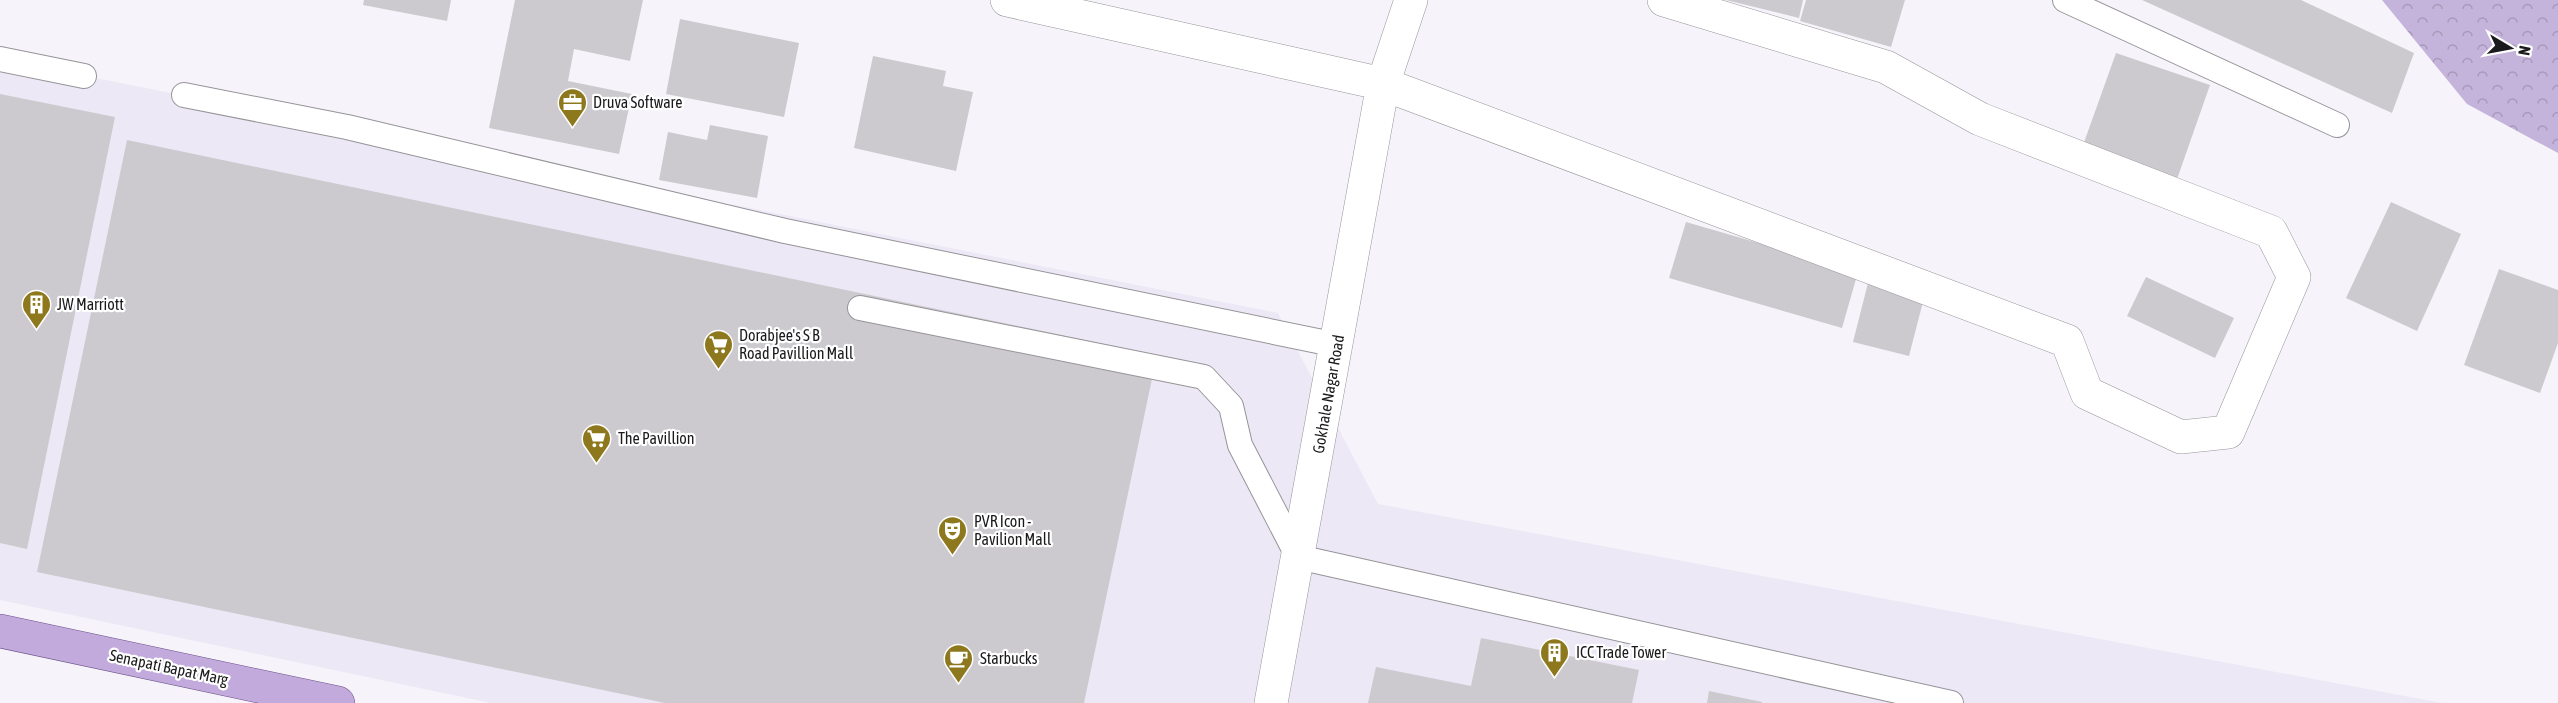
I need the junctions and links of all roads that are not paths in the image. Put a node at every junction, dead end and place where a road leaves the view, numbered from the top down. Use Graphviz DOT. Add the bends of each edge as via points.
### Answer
graph roads {
  1 [pos="1007,0"];
  2 [pos="1411,0"];
  3 [pos="1664,0"];
  4 [pos="2065,0"];
  5 [pos="0,59"];
  6 [pos="84,75"];
  7 [pos="1383,84"];
  8 [pos="184,95"];
  9 [pos="2337,125"];
  10 [pos="860,308"];
  11 [pos="1336,345"];
  12 [pos="1298,558"];
  13 [pos="0,631"];
  14 [pos="338,703"];
  15 [pos="1271,703"];
  16 [pos="1951,703"];
  1 -- 7 [label="street"];
  2 -- 7 [label="street, Gokhale Nagar Road"];
  3 -- 7 [label="street" via="1886,67 1980,119 2271,232 2294,277 2228,432 2181,437 2087,393 2067,341"];
  4 -- 9 [label="lane"];
  5 -- 6 [label="lane"];
  7 -- 11 [label="street, Gokhale Nagar Road"];
  8 -- 11 [label="lane" via="347,127 785,231"];
  10 -- 12 [label="lane" via="1204,376 1231,406 1240,445"];
  11 -- 12 [label="street, Gokhale Nagar Road"];
  12 -- 15 [label="street, Gokhale Nagar Road"];
  12 -- 16 [label="lane"];
  13 -- 14 [label="main road, Senapati Bapat Marg"];
}
